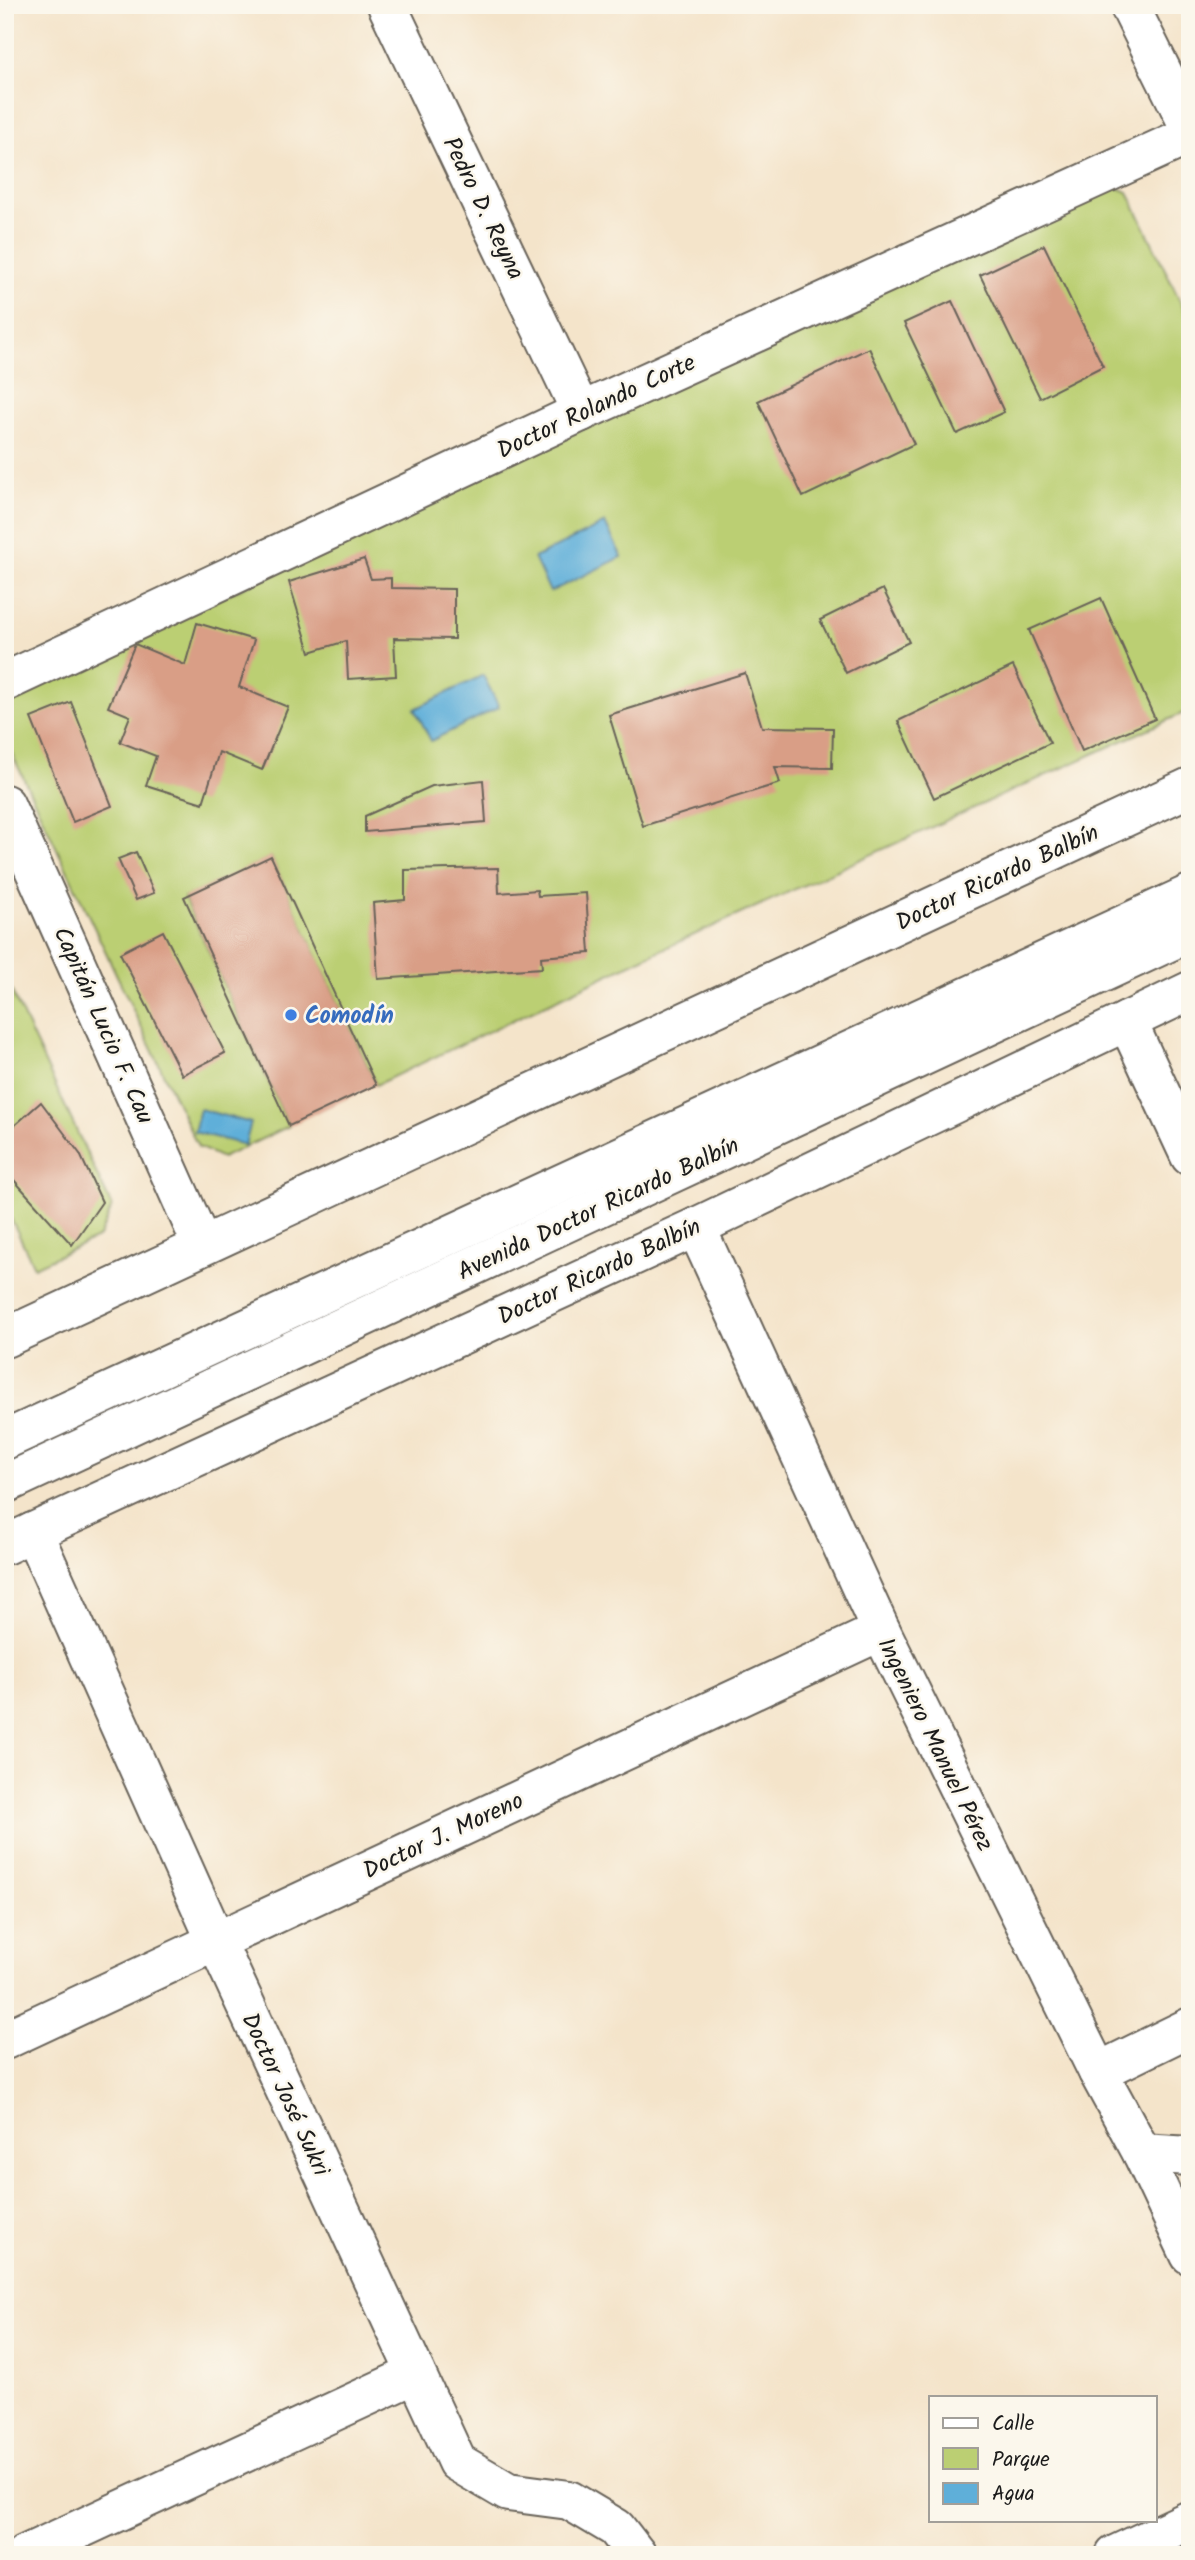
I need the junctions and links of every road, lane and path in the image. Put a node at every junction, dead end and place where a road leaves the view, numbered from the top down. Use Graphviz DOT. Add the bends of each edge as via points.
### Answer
graph roads {
  1 [pos="387,5"];
  2 [pos="1129,5"];
  3 [pos="1190,128"];
  4 [pos="1190,135"];
  5 [pos="581,412"];
  6 [pos="5,682"];
  7 [pos="1190,787"];
  8 [pos="5,804"];
  9 [pos="1190,894"];
  10 [pos="1190,932"];
  11 [pos="1190,991"];
  12 [pos="1127,1021"];
  13 [pos="1190,1156"];
  14 [pos="696,1227"];
  15 [pos="202,1245"];
  16 [pos="5,1338"];
  17 [pos="5,1440"];
  18 [pos="5,1484"];
  19 [pos="19,1539"];
  20 [pos="881,1631"];
  21 [pos="216,1941"];
  22 [pos="1190,2027"];
  23 [pos="5,2040"];
  24 [pos="1098,2072"];
  25 [pos="1142,2153"];
  26 [pos="1190,2156"];
  27 [pos="1190,2255"];
  28 [pos="415,2374"];
  29 [pos="1190,2520"];
  30 [pos="24,2555"];
  31 [pos="637,2555"];
  32 [pos="1115,2555"];
  1 -- 5 [label="street, Pedro D. Reyna"];
  2 -- 3 [label="street"];
  4 -- 5 [label="street, Doctor Rolando Corte"];
  5 -- 6 [label="street, Doctor Rolando Corte"];
  7 -- 15 [label="street, Doctor Ricardo Balbín"];
  8 -- 15 [label="street, Capitán Lucio F. Cau"];
  9 -- 17 [label="street, Avenida Doctor Ricardo Balbín"];
  10 -- 18 [label="street, Avenida Doctor Ricardo Balbín"];
  11 -- 12 [label="street, Doctor Ricardo Balbín"];
  12 -- 13 [label="street"];
  12 -- 14 [label="street, Doctor Ricardo Balbín"];
  14 -- 19 [label="street, Doctor Ricardo Balbín"];
  14 -- 20 [label="street, Ingeniero Manuel Pérez"];
  15 -- 16 [label="street, Doctor Ricardo Balbín"];
  19 -- 21 [label="street, Doctor José Sukri"];
  20 -- 21 [label="street, Doctor J. Moreno"];
  20 -- 24 [label="street, Ingeniero Manuel Pérez"];
  21 -- 23 [label="street, Doctor J. Moreno"];
  21 -- 28 [label="street, Doctor José Sukri"];
  22 -- 24 [label="street"];
  24 -- 25 [label="street, Ingeniero Manuel Pérez"];
  25 -- 26 [label="street"];
  25 -- 27 [label="street, Ingeniero Manuel Pérez"];
  28 -- 30 [label="street"];
  28 -- 31 [label="street, Doctor José Sukri" via="457,2462 508,2491 569,2500 616,2528"];
  29 -- 32 [label="street"];
}
